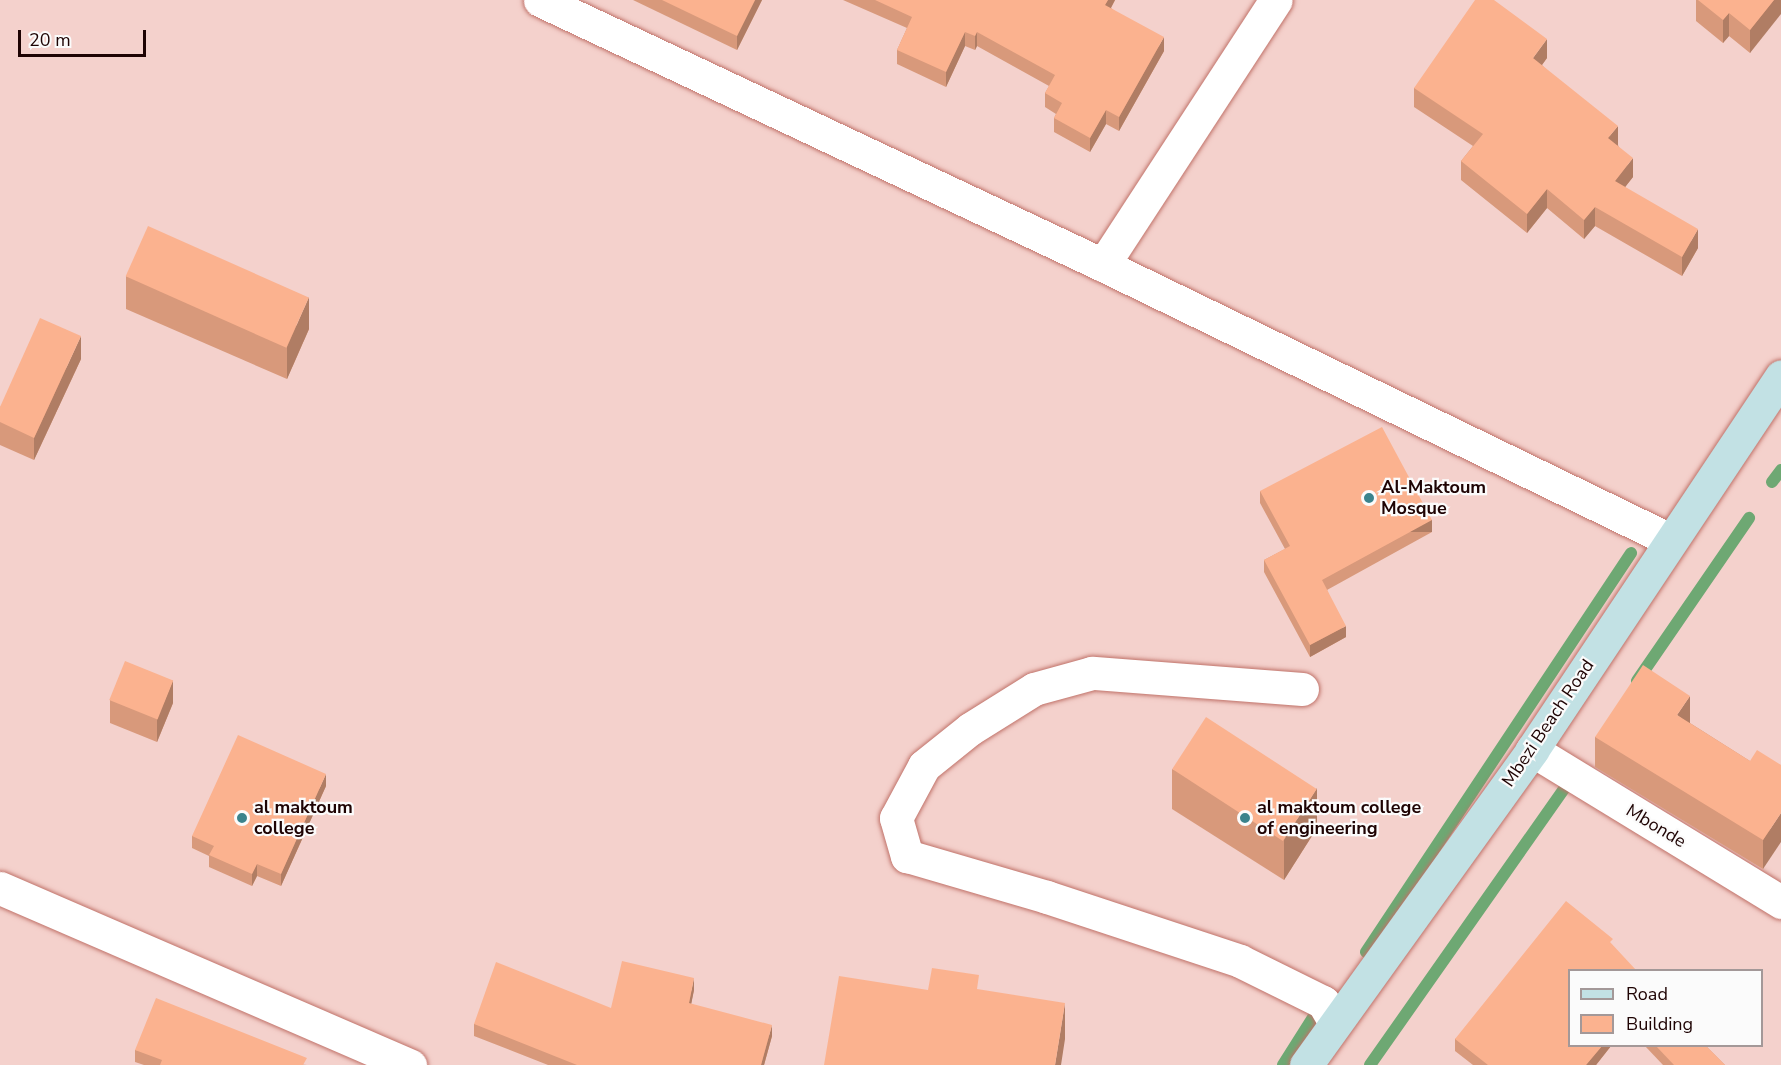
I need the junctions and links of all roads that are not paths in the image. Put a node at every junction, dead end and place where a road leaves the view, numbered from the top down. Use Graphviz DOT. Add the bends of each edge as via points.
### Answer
graph roads {
  1 [pos="540,0"];
  2 [pos="1276,0"];
  3 [pos="1103,265"];
  4 [pos="1781,376"];
  5 [pos="1670,540"];
  6 [pos="1302,689"];
  7 [pos="1532,750"];
  8 [pos="0,888"];
  9 [pos="1781,902"];
  10 [pos="1334,1021"];
  11 [pos="410,1065"];
  12 [pos="1306,1065"];
  1 -- 3 [label="street"];
  2 -- 3 [label="street"];
  3 -- 5 [label="street"];
  4 -- 5 [label="main road, Mbezi Beach Road"];
  5 -- 7 [label="main road, Mbezi Beach Road"];
  6 -- 10 [label="street" via="1092,673 1034,689 970,729 924,766 896,818 907,856 1240,961 1323,1002"];
  7 -- 9 [label="street, Mbonde"];
  7 -- 10 [label="main road, Mbezi Beach Road"];
  8 -- 11 [label="street"];
  10 -- 12 [label="main road, Mbezi Beach Road"];
}
